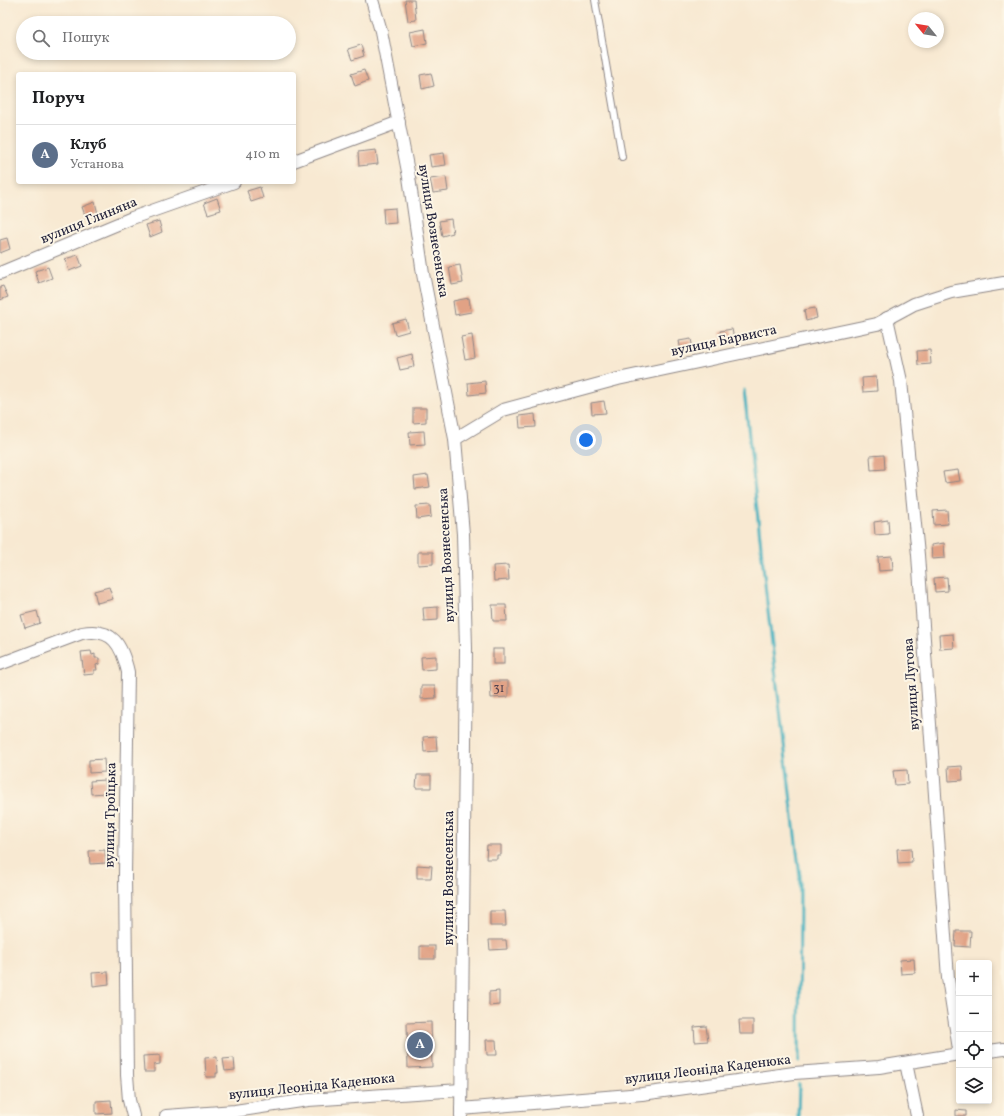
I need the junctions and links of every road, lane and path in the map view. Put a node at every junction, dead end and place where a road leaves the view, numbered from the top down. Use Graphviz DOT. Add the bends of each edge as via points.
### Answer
graph roads {
  1 [pos="372,0"];
  2 [pos="595,0"];
  3 [pos="399,122"];
  4 [pos="622,157"];
  5 [pos="296,160"];
  6 [pos="228,184"];
  7 [pos="0,273"];
  8 [pos="1004,283"];
  9 [pos="887,318"];
  10 [pos="455,440"];
  11 [pos="0,664"];
  12 [pos="956,1032"];
  13 [pos="1004,1049"];
  14 [pos="992,1051"];
  15 [pos="956,1055"];
  16 [pos="906,1063"];
  17 [pos="461,1090"];
  18 [pos="461,1112"];
  19 [pos="133,1116"];
  20 [pos="166,1116"];
  21 [pos="917,1116"];
  1 -- 3 [label="street, вулиця Вознесенська" via="381,31"];
  2 -- 4 [label="lane"];
  3 -- 5 [label="street"];
  3 -- 10 [label="street, вулиця Вознесенська" via="423,274"];
  6 -- 7 [label="street, вулиця Глиняна" via="132,218"];
  8 -- 9 [label="street, вулиця Барвиста" via="951,292 914,304"];
  9 -- 10 [label="street, вулиця Барвиста" via="877,324 618,379 503,410"];
  9 -- 12 [label="street, вулиця Лугова" via="901,382 905,421 918,555 948,978"];
  10 -- 17 [label="street, вулиця Вознесенська" via="463,534 466,648"];
  11 -- 19 [label="street, вулиця Троїцька" via="93,631 115,641 123,651 128,672 125,875 127,1075"];
  13 -- 14 [label="street"];
  15 -- 16 [label="street, вулиця Леоніда Каденюка"];
  16 -- 18 [label="street, вулиця Леоніда Каденюка" via="794,1073 642,1094"];
  16 -- 21 [label="street"];
  17 -- 18 [label="street, вулиця Вознесенська"];
  17 -- 20 [label="street, вулиця Леоніда Каденюка" via="308,1100"];
}
